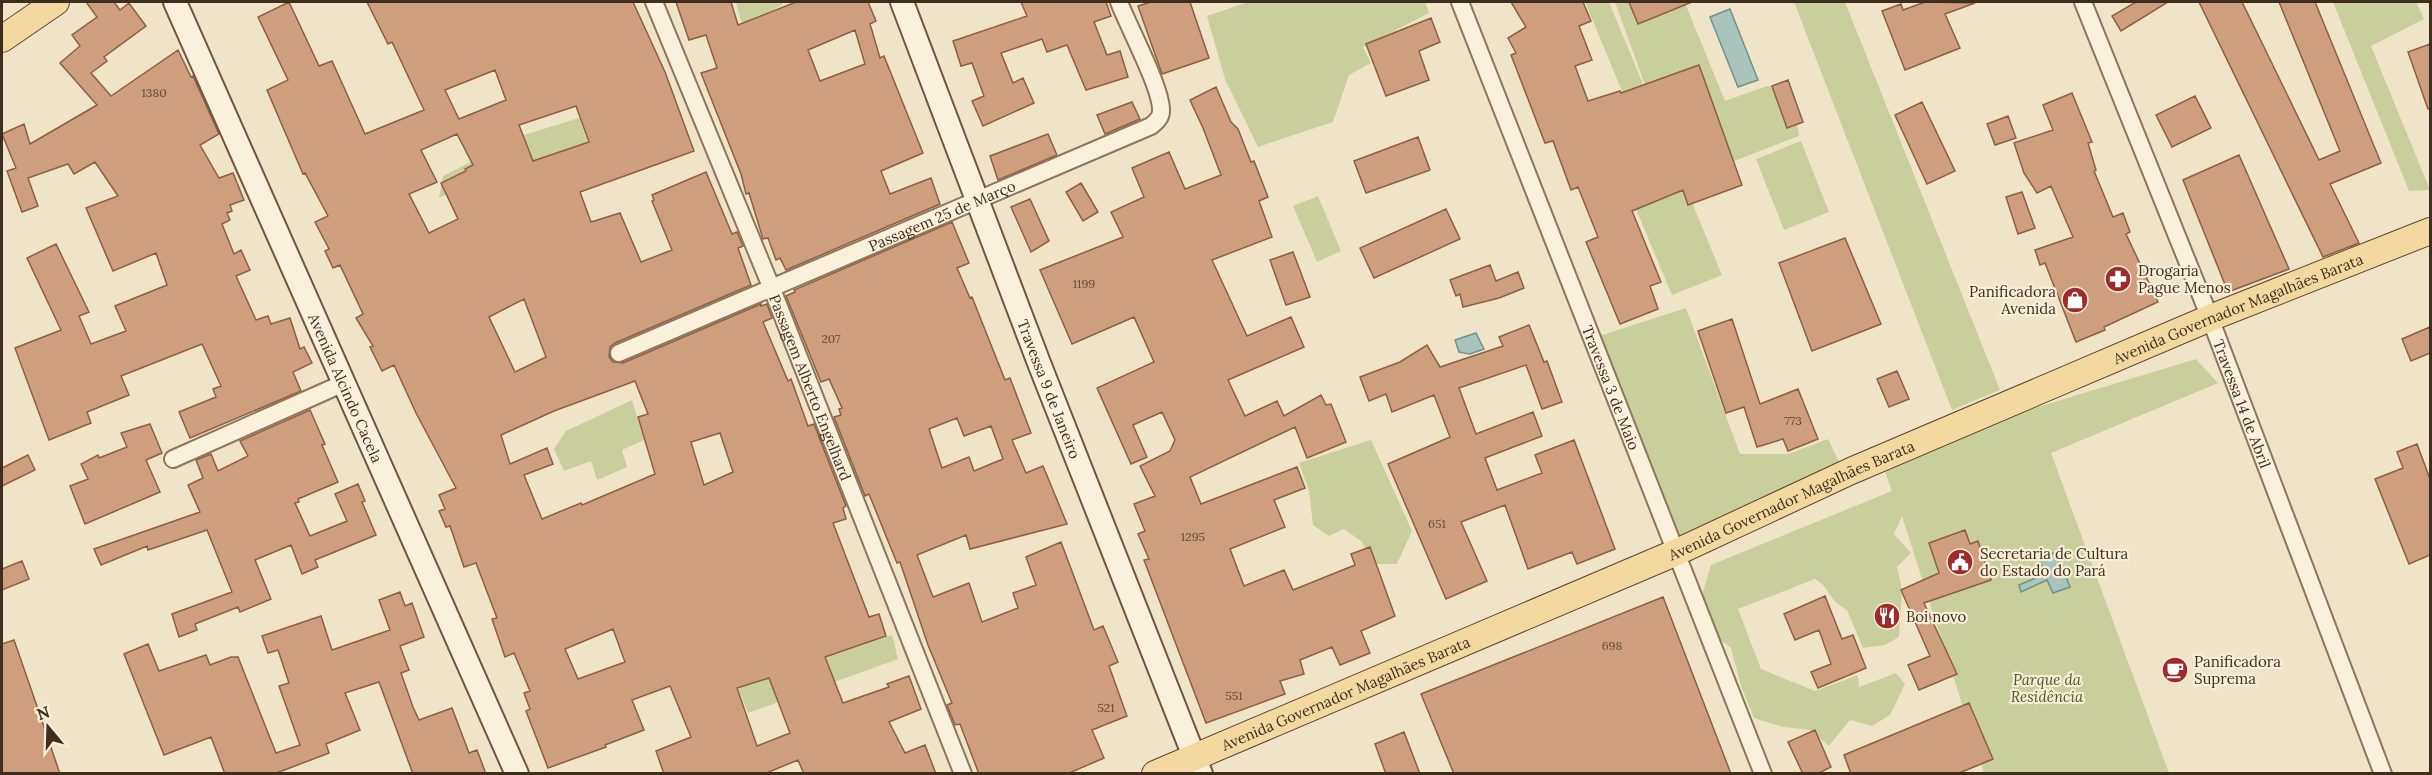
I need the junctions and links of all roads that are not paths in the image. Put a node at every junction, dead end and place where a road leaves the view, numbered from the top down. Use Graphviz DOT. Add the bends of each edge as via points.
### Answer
graph roads {
  1 [pos="56,2"];
  2 [pos="175,2"];
  3 [pos="654,2"];
  4 [pos="902,2"];
  5 [pos="1460,2"];
  6 [pos="2083,2"];
  7 [pos="1121,8"];
  8 [pos="2,39"];
  9 [pos="978,200"];
  10 [pos="2430,231"];
  11 [pos="772,289"];
  12 [pos="2210,318"];
  13 [pos="619,353"];
  14 [pos="345,383"];
  15 [pos="173,459"];
  16 [pos="1677,552"];
  17 [pos="1197,765"];
  18 [pos="517,774"];
  19 [pos="963,774"];
  20 [pos="1155,774"];
  21 [pos="1763,774"];
  22 [pos="2383,774"];
  1 -- 8 [label="main road"];
  2 -- 14 [label="main road, Avenida Alcindo Cacela"];
  3 -- 11 [label="street, Passagem Alberto Engelhard"];
  4 -- 9 [label="main road, Travessa 9 de Janeiro"];
  5 -- 16 [label="street, Travessa 3 de Maio"];
  6 -- 12 [label="street, Travessa 14 de Abril"];
  7 -- 9 [label="street, Passagem 25 de Março" via="1156,89 1160,118"];
  9 -- 11 [label="street, Passagem 25 de Março"];
  9 -- 17 [label="main road, Travessa 9 de Janeiro"];
  10 -- 12 [label="main road, Avenida Governador Magalhães Barata"];
  11 -- 13 [label="street, Passagem 25 de Março"];
  11 -- 19 [label="street, Passagem Alberto Engelhard"];
  12 -- 16 [label="main road, Avenida Governador Magalhães Barata" via="1851,471"];
  12 -- 22 [label="street, Travessa 14 de Abril"];
  14 -- 15 [label="street"];
  14 -- 18 [label="main road, Avenida Alcindo Cacela"];
  16 -- 17 [label="main road, Avenida Governador Magalhães Barata"];
  16 -- 21 [label="street, Travessa 3 de Maio"];
  17 -- 20 [label="main road, Avenida Governador Magalhães Barata"];
}
